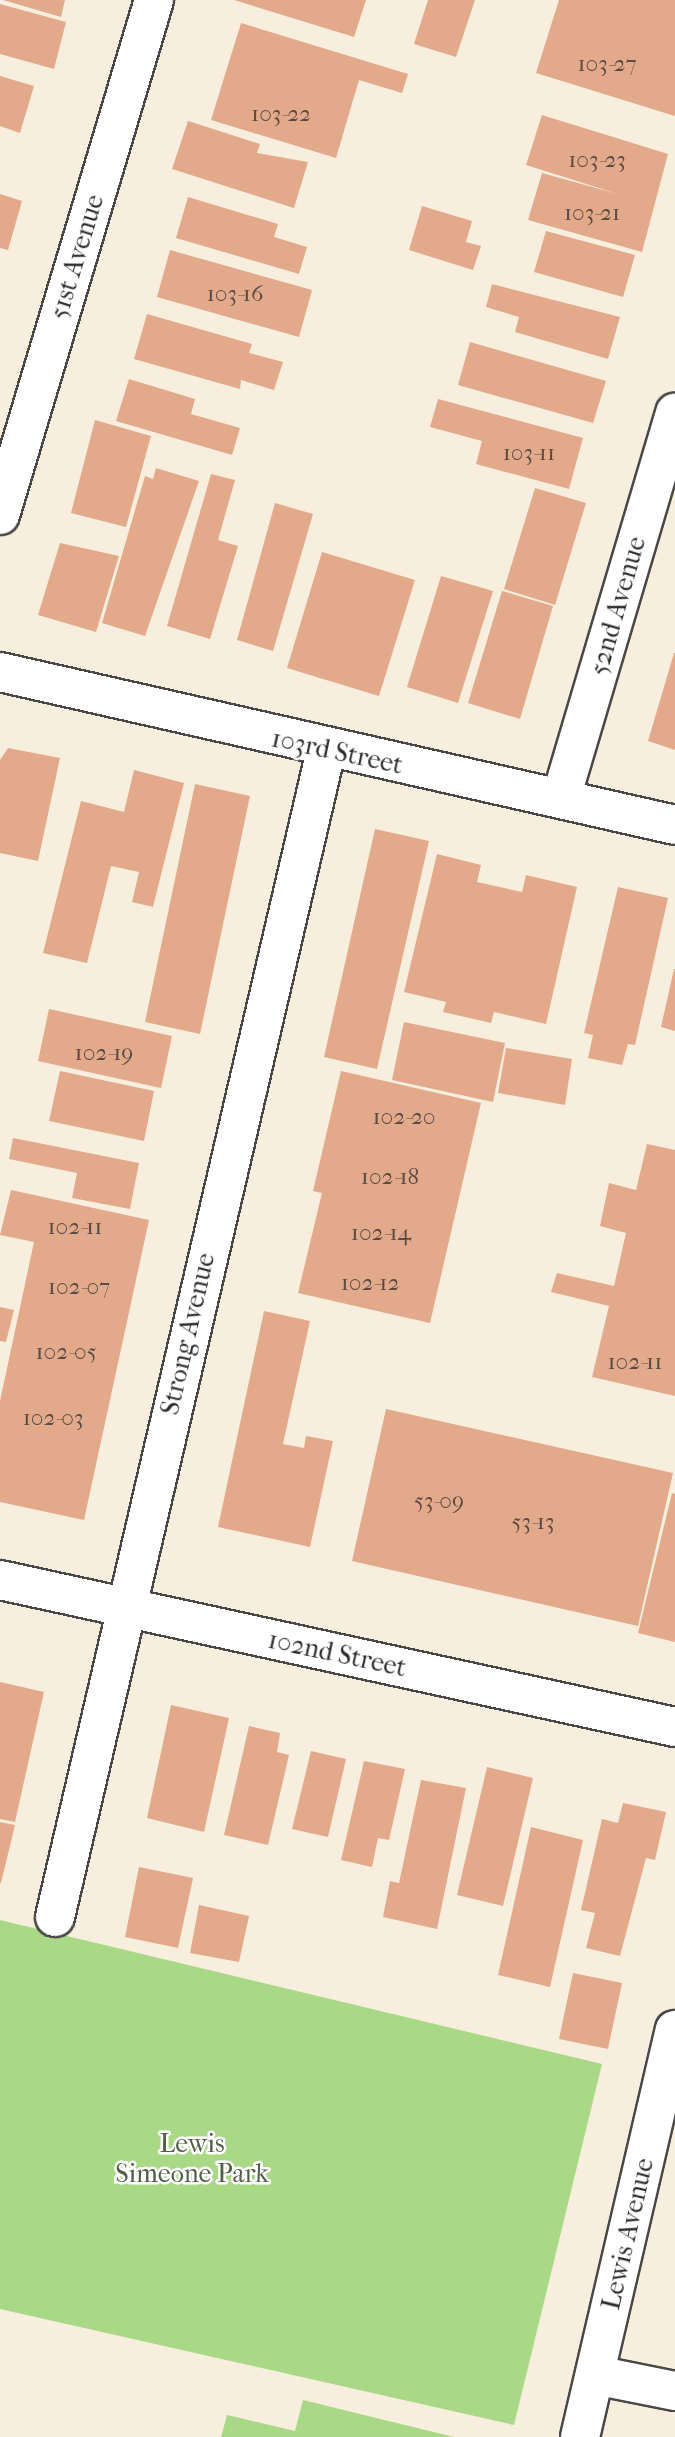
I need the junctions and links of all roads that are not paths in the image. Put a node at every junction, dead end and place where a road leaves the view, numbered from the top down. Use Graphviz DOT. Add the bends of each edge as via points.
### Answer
graph roads {
  1 [pos="154,0"];
  2 [pos="675,413"];
  3 [pos="0,515"];
  4 [pos="0,672"];
  5 [pos="326,751"];
  6 [pos="561,798"];
  7 [pos="675,825"];
  8 [pos="0,1580"];
  9 [pos="123,1608"];
  10 [pos="675,1727"];
  11 [pos="55,1917"];
  12 [pos="675,2030"];
  13 [pos="595,2375"];
  14 [pos="675,2391"];
  15 [pos="580,2437"];
  1 -- 3 [label="street, 51st Avenue"];
  2 -- 6 [label="street, 52nd Avenue"];
  4 -- 5 [label="street, 103rd Street"];
  5 -- 6 [label="street, 103rd Street"];
  5 -- 9 [label="street, Strong Avenue"];
  6 -- 7 [label="street, 103rd Street"];
  8 -- 9 [label="street, 102nd Street"];
  9 -- 10 [label="street, 102nd Street"];
  9 -- 11 [label="street, Strong Avenue"];
  12 -- 13 [label="street, Lewis Avenue"];
  13 -- 14 [label="street"];
  13 -- 15 [label="street, Lewis Avenue"];
}
